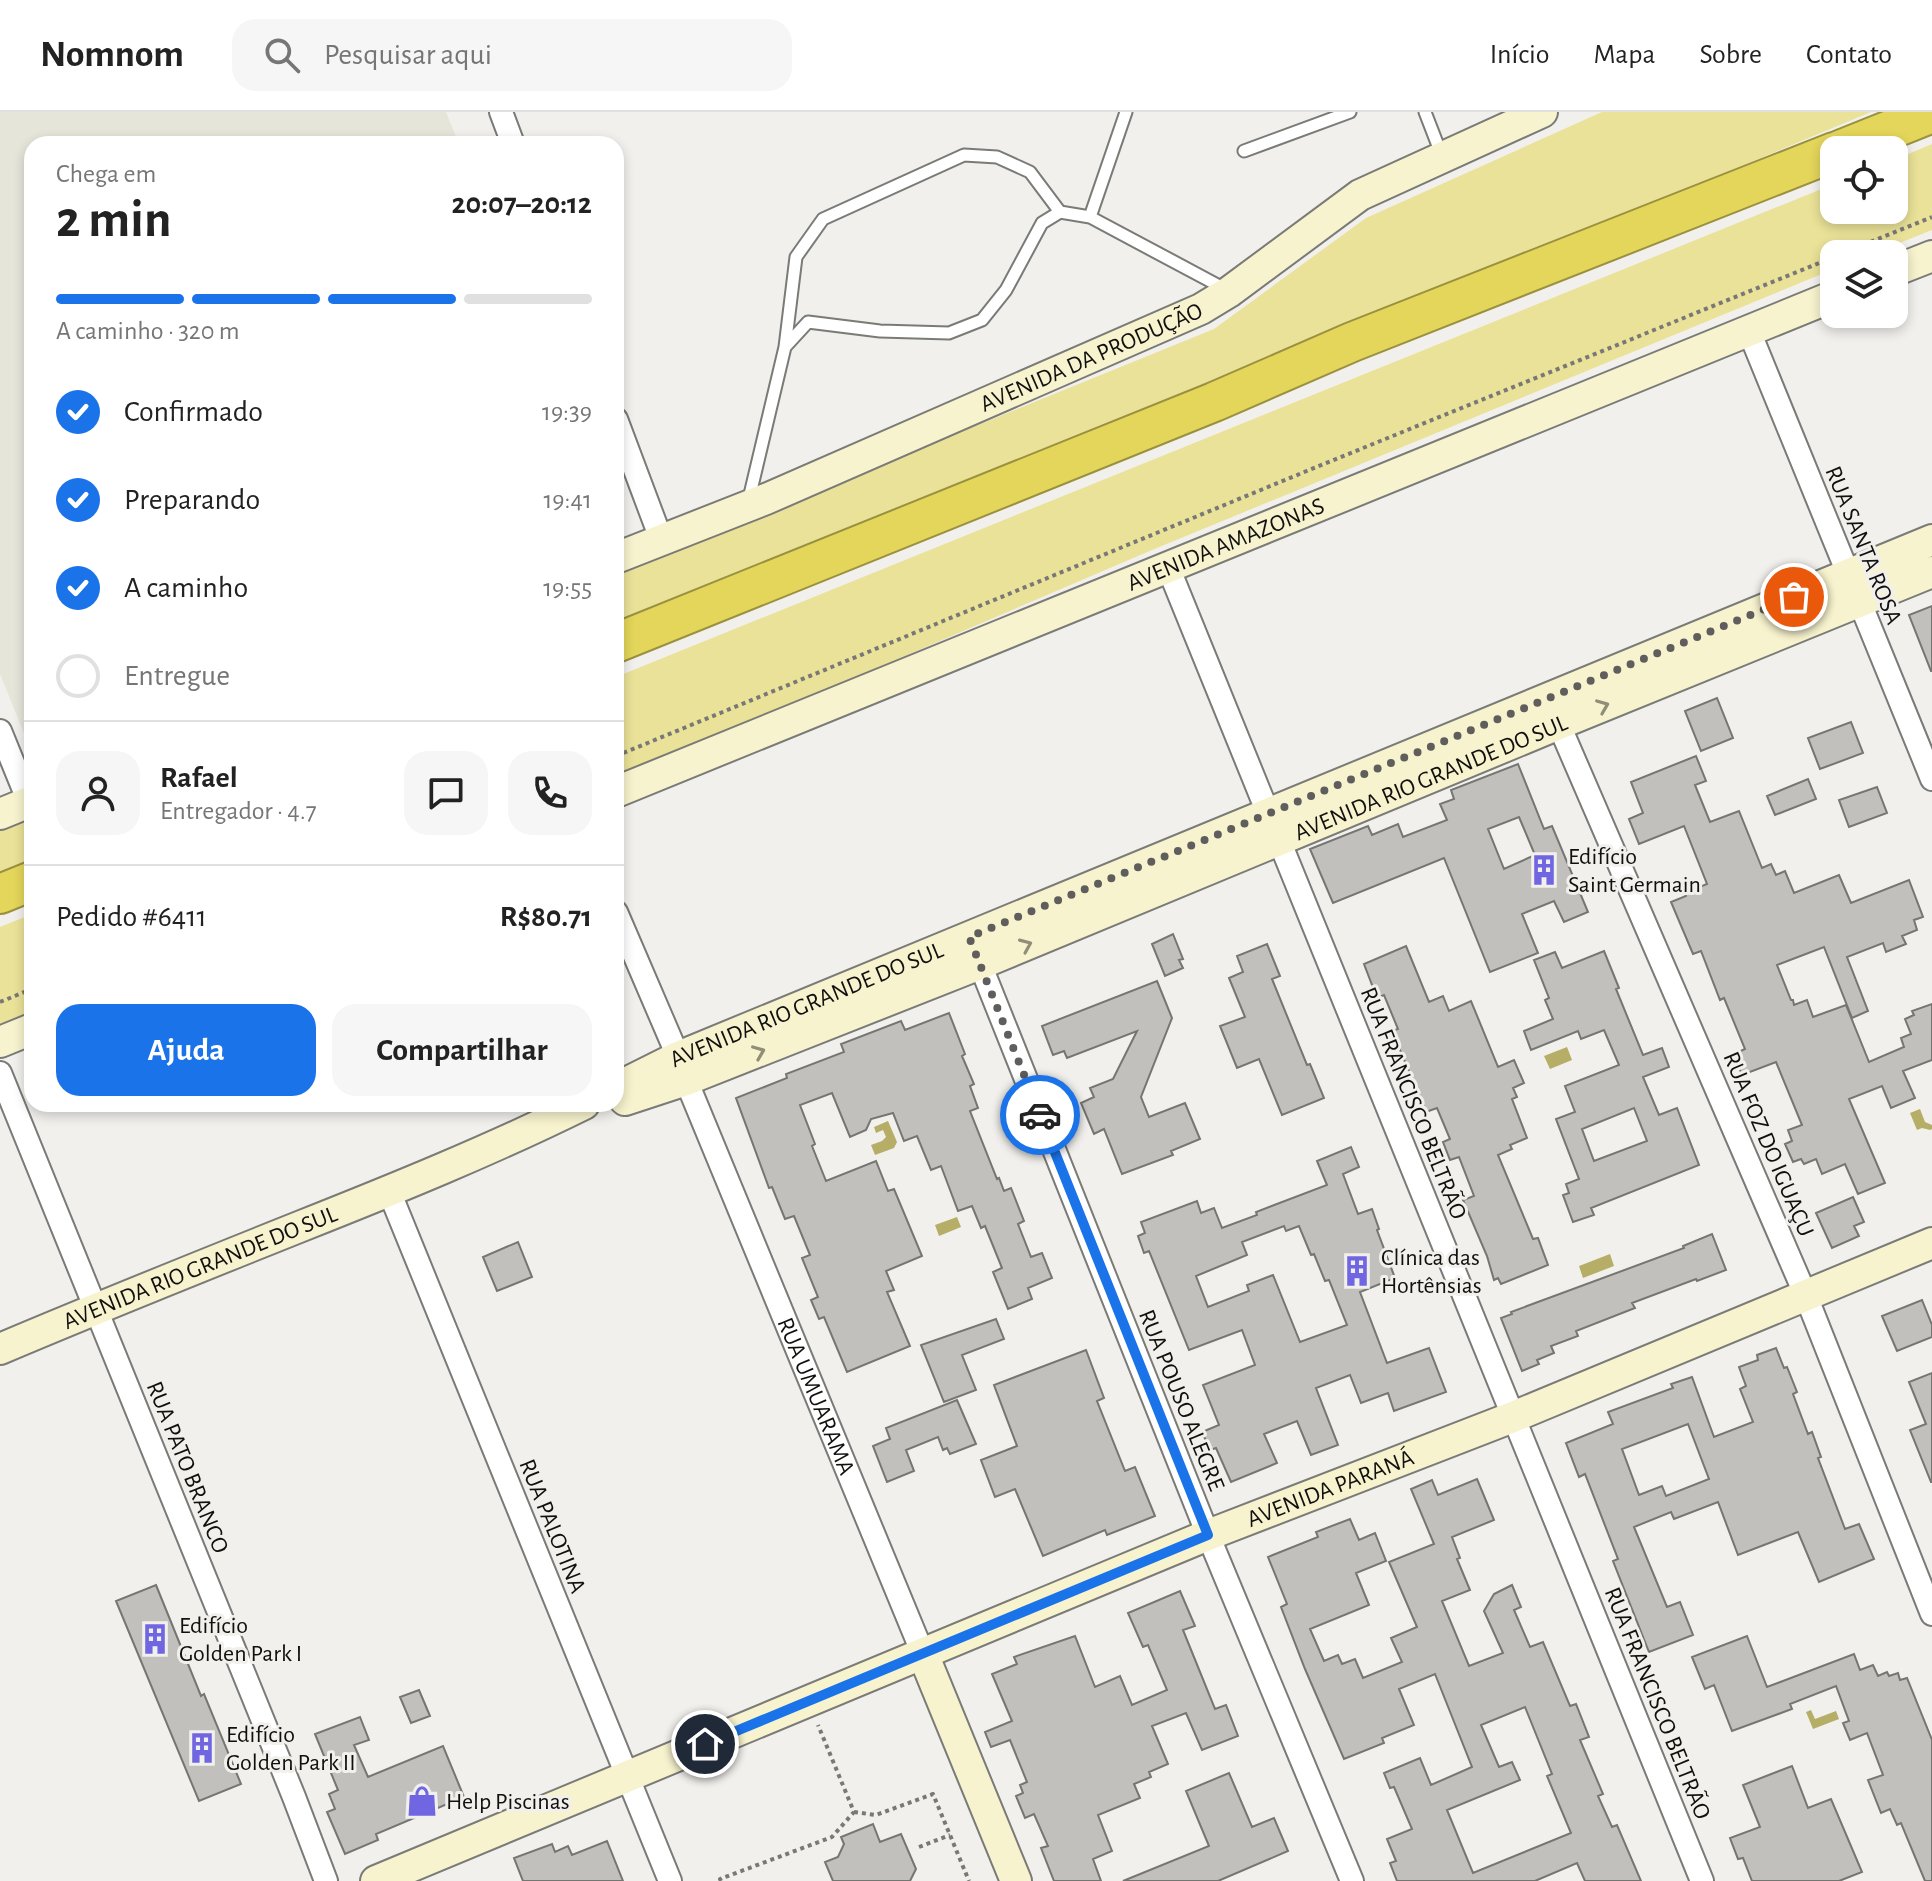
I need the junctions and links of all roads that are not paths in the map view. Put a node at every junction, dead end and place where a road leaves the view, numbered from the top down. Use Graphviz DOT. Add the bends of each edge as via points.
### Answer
graph roads {
  1 [pos="501,112"];
  2 [pos="1126,112"];
  3 [pos="1350,112"];
  4 [pos="1425,112"];
  5 [pos="1542,112"];
  6 [pos="1932,113"];
  7 [pos="510,136"];
  8 [pos="1875,136"];
  9 [pos="1244,151"];
  10 [pos="1442,157"];
  11 [pos="1820,158"];
  12 [pos="1060,212"];
  13 [pos="1090,217"];
  14 [pos="1932,256"];
  15 [pos="1908,265"];
  16 [pos="1229,292"];
  17 [pos="1820,302"];
  18 [pos="1749,331"];
  19 [pos="785,347"];
  20 [pos="624,440"];
  21 [pos="748,506"];
  22 [pos="661,539"];
  23 [pos="1932,540"];
  24 [pos="624,555"];
  25 [pos="1168,567"];
  26 [pos="1932,572"];
  27 [pos="1854,588"];
  28 [pos="624,640"];
  29 [pos="1553,711"];
  30 [pos="0,731"];
  31 [pos="1932,779"];
  32 [pos="24,786"];
  33 [pos="624,789"];
  34 [pos="24,805"];
  35 [pos="0,814"];
  36 [pos="1274,827"];
  37 [pos="24,884"];
  38 [pos="0,894"];
  39 [pos="624,931"];
  40 [pos="974,951"];
  41 [pos="24,1032"];
  42 [pos="0,1042"];
  43 [pos="682,1069"];
  44 [pos="0,1073"];
  45 [pos="624,1086"];
  46 [pos="624,1098"];
  47 [pos="568,1112"];
  48 [pos="586,1112"];
  49 [pos="534,1129"];
  50 [pos="389,1191"];
  51 [pos="1932,1243"];
  52 [pos="1806,1296"];
  53 [pos="95,1309"];
  54 [pos="0,1349"];
  55 [pos="1513,1417"];
  56 [pos="1208,1535"];
  57 [pos="1932,1614"];
  58 [pos="923,1654"];
  59 [pos="627,1776"];
  60 [pos="326,1881"];
  61 [pos="376,1881"];
  62 [pos="670,1881"];
  63 [pos="1016,1881"];
  64 [pos="1352,1881"];
  65 [pos="1702,1881"];
  1 -- 7 [label="street"];
  2 -- 13 [label="lane"];
  3 -- 9 [label="lane"];
  4 -- 10 [label="lane"];
  5 -- 10 [label="street, AVENIDA DA PRODUÇÃO"];
  6 -- 8 [label="highway"];
  10 -- 16 [label="street, AVENIDA DA PRODUÇÃO" via="1360,195"];
  11 -- 28 [label="highway"];
  12 -- 13 [label="lane"];
  12 -- 19 [label="lane" via="1042,223 1006,290 982,320 949,333 808,322"];
  12 -- 19 [label="lane" via="1030,172 997,157 964,155 823,219 796,257"];
  13 -- 16 [label="lane"];
  14 -- 15 [label="street"];
  16 -- 21 [label="street, AVENIDA DA PRODUÇÃO" via="1201,309"];
  17 -- 18 [label="street, AVENIDA AMAZONAS"];
  18 -- 25 [label="street, AVENIDA AMAZONAS"];
  18 -- 27 [label="street, RUA SANTA ROSA"];
  19 -- 21 [label="lane"];
  20 -- 22 [label="street"];
  21 -- 22 [label="street, AVENIDA DA PRODUÇÃO"];
  22 -- 24 [label="street, AVENIDA DA PRODUÇÃO"];
  23 -- 27 [label="street, AVENIDA RIO GRANDE DO SUL"];
  25 -- 33 [label="street, AVENIDA AMAZONAS"];
  25 -- 36 [label="street, RUA FRANCISCO BELTRÃO"];
  26 -- 27 [label="street, AVENIDA RIO GRANDE DO SUL"];
  27 -- 29 [label="street, AVENIDA RIO GRANDE DO SUL"];
  27 -- 31 [label="street, RUA SANTA ROSA"];
  29 -- 36 [label="street, AVENIDA RIO GRANDE DO SUL"];
  29 -- 52 [label="street, RUA FOZ DO IGUAÇU"];
  30 -- 32 [label="street"];
  34 -- 35 [label="street"];
  36 -- 40 [label="street, AVENIDA RIO GRANDE DO SUL"];
  36 -- 55 [label="street, RUA FRANCISCO BELTRÃO"];
  37 -- 38 [label="highway"];
  39 -- 43 [label="street, RUA UMUARAMA"];
  40 -- 43 [label="street, AVENIDA RIO GRANDE DO SUL"];
  40 -- 56 [label="street, RUA POUSO ALEGRE"];
  41 -- 42 [label="street"];
  43 -- 45 [label="street, AVENIDA RIO GRANDE DO SUL"];
  43 -- 46 [label="street, AVENIDA RIO GRANDE DO SUL"];
  43 -- 58 [label="street, RUA UMUARAMA"];
  44 -- 53 [label="street, RUA PATO BRANCO"];
  47 -- 49 [label="street, AVENIDA RIO GRANDE DO SUL"];
  48 -- 49 [label="street, AVENIDA RIO GRANDE DO SUL"];
  49 -- 50 [label="street, AVENIDA RIO GRANDE DO SUL"];
  50 -- 53 [label="street, AVENIDA RIO GRANDE DO SUL"];
  50 -- 59 [label="street, RUA PALOTINA"];
  51 -- 52 [label="street, AVENIDA PARANÁ"];
  52 -- 55 [label="street, AVENIDA PARANÁ"];
  52 -- 57 [label="street, RUA FOZ DO IGUAÇU"];
  53 -- 54 [label="street, AVENIDA RIO GRANDE DO SUL"];
  53 -- 60 [label="street, RUA PATO BRANCO"];
  55 -- 56 [label="street, AVENIDA PARANÁ"];
  55 -- 65 [label="street, RUA FRANCISCO BELTRÃO"];
  56 -- 58 [label="street, AVENIDA PARANÁ"];
  56 -- 64 [label="street, RUA POUSO ALEGRE"];
  58 -- 59 [label="street, AVENIDA PARANÁ"];
  58 -- 63 [label="street, RUA UMUARAMA"];
  59 -- 61 [label="street, AVENIDA PARANÁ"];
  59 -- 62 [label="street, RUA PALOTINA"];
}
